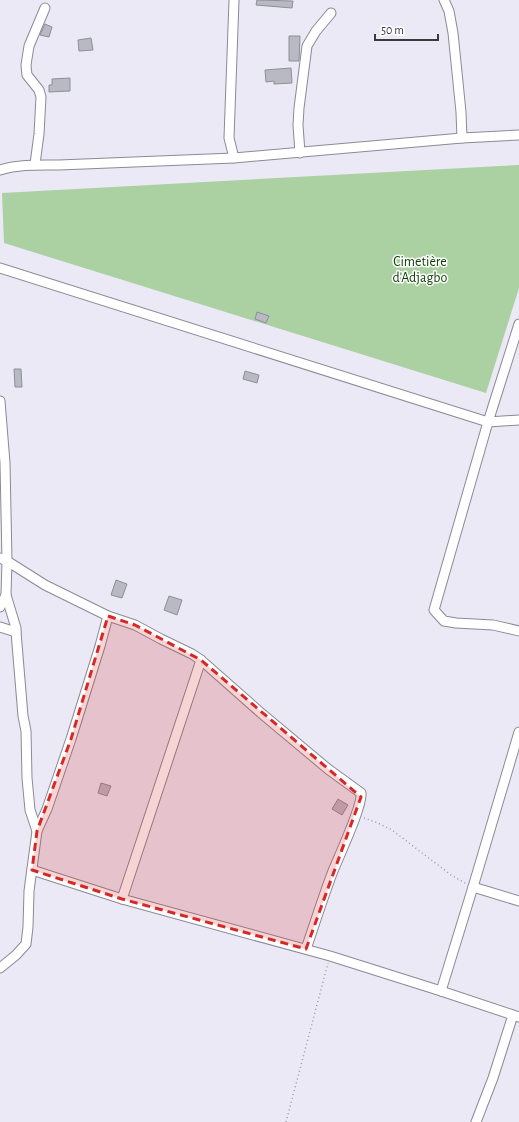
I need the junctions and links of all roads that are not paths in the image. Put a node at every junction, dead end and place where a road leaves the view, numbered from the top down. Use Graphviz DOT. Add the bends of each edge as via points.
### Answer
graph roads {
  1 [pos="234,0"];
  2 [pos="444,0"];
  3 [pos="45,8"];
  4 [pos="331,13"];
  5 [pos="519,135"];
  6 [pos="462,138"];
  7 [pos="300,153"];
  8 [pos="234,158"];
  9 [pos="35,164"];
  10 [pos="0,170"];
  11 [pos="0,268"];
  12 [pos="519,324"];
  13 [pos="0,401"];
  14 [pos="519,420"];
  15 [pos="488,422"];
  16 [pos="4,559"];
  17 [pos="6,595"];
  18 [pos="0,607"];
  19 [pos="108,616"];
  20 [pos="0,627"];
  21 [pos="519,631"];
  22 [pos="16,632"];
  23 [pos="201,660"];
  24 [pos="519,732"];
  25 [pos="36,831"];
  26 [pos="32,870"];
  27 [pos="474,887"];
  28 [pos="122,899"];
  29 [pos="519,901"];
  30 [pos="306,949"];
  31 [pos="0,968"];
  32 [pos="441,991"];
  33 [pos="516,1016"];
  34 [pos="476,1122"];
  1 -- 8 [label="street" via="229,138"];
  2 -- 6 [label="street" via="453,33 462,112"];
  3 -- 9 [label="street" via="29,46 26,65 27,75 39,90 41,97"];
  4 -- 7 [label="street" via="307,46 299,108"];
  5 -- 6 [label="street"];
  6 -- 7 [label="street"];
  7 -- 8 [label="street"];
  8 -- 9 [label="street" via="59,166"];
  9 -- 10 [label="street"];
  11 -- 15 [label="street"];
  12 -- 15 [label="street"];
  13 -- 16 [label="street" via="5,463"];
  14 -- 15 [label="street"];
  15 -- 21 [label="street" via="434,610 444,621 493,625"];
  16 -- 17 [label="street"];
  16 -- 19 [label="street" via="45,584"];
  17 -- 18 [label="street"];
  17 -- 22 [label="street"];
  19 -- 23 [label="street" via="135,625"];
  19 -- 25 [label="street" via="71,739 47,809"];
  20 -- 22 [label="street"];
  22 -- 25 [label="street" via="26,731 30,810"];
  23 -- 28 [label="street"];
  23 -- 30 [label="street" via="328,769 361,793 356,815 332,873"];
  24 -- 27 [label="street"];
  25 -- 26 [label="street"];
  26 -- 28 [label="street"];
  26 -- 31 [label="street" via="26,944"];
  27 -- 29 [label="street"];
  27 -- 32 [label="street"];
  28 -- 30 [label="street"];
  30 -- 32 [label="street"];
  32 -- 33 [label="street"];
  33 -- 34 [label="street"];
}
